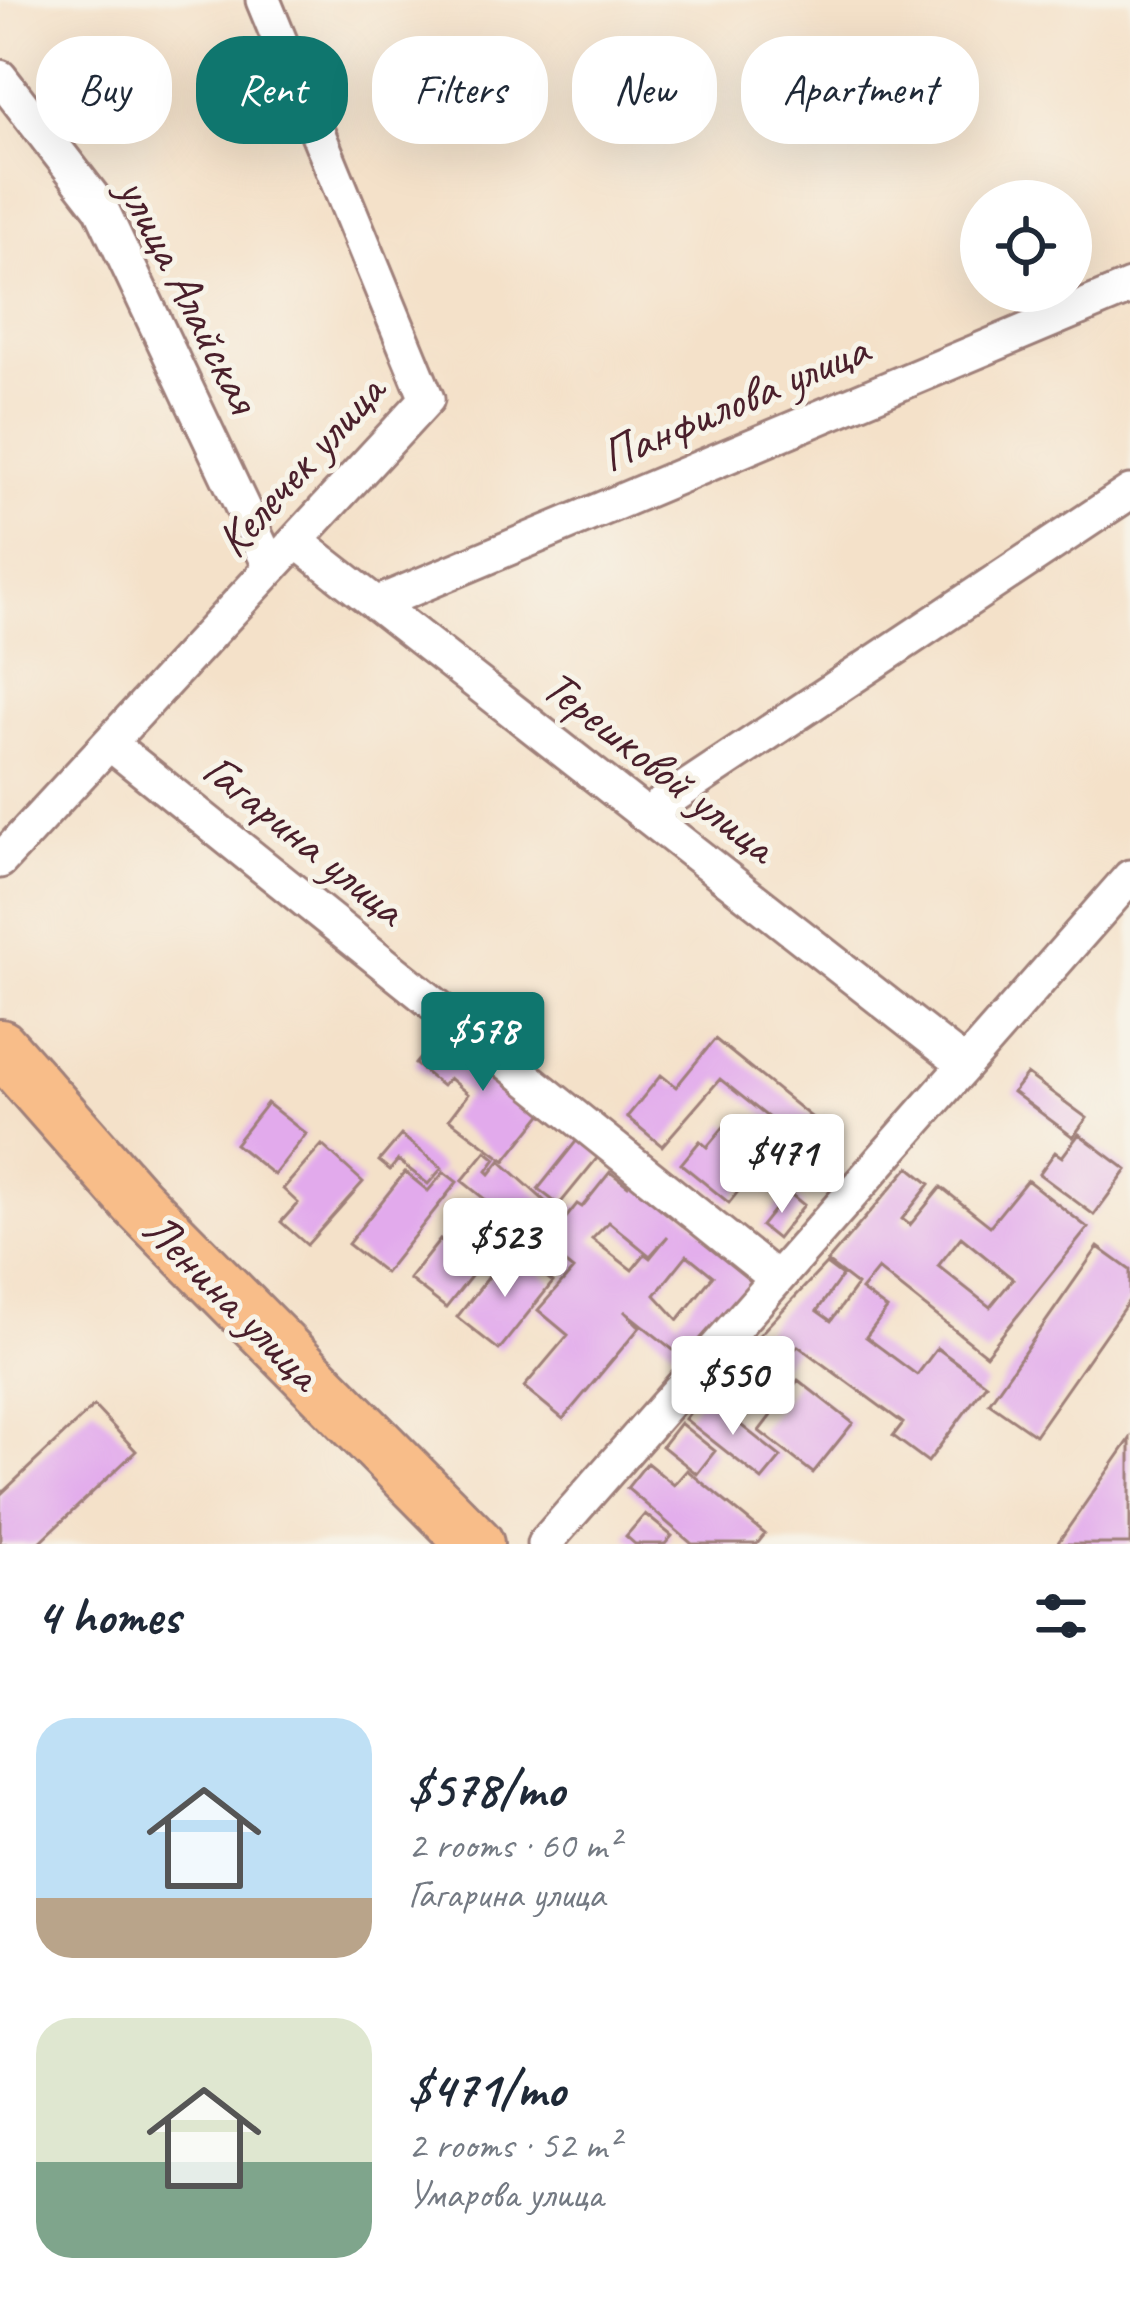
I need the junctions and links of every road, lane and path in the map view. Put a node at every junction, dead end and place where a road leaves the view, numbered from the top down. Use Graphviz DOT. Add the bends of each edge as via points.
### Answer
graph roads {
  1 [pos="263,0"];
  2 [pos="0,77"];
  3 [pos="1130,287"];
  4 [pos="1130,491"];
  5 [pos="296,541"];
  6 [pos="271,568"];
  7 [pos="376,604"];
  8 [pos="109,742"];
  9 [pos="645,814"];
  10 [pos="0,860"];
  11 [pos="1130,877"];
  12 [pos="0,1047"];
  13 [pos="965,1065"];
  14 [pos="777,1279"];
  15 [pos="476,1544"];
  16 [pos="544,1544"];
  1 -- 5 [label="street, Келечек улица" via="427,399"];
  2 -- 6 [label="street, улица Алайская" via="101,208"];
  3 -- 7 [label="street, Панфилова улица"];
  4 -- 9 [label="street"];
  5 -- 6 [label="street, Келечек улица"];
  5 -- 7 [label="street, Терешковой улица"];
  6 -- 8 [label="street, Келечек улица"];
  7 -- 9 [label="street, Терешковой улица"];
  8 -- 10 [label="street, Келечек улица"];
  8 -- 14 [label="street, Гагарина улица"];
  9 -- 13 [label="street, Терешковой улица"];
  11 -- 13 [label="street"];
  12 -- 15 [label="main road, Ленина улица" via="136,1201"];
  13 -- 14 [label="street"];
  14 -- 16 [label="street"];
}
